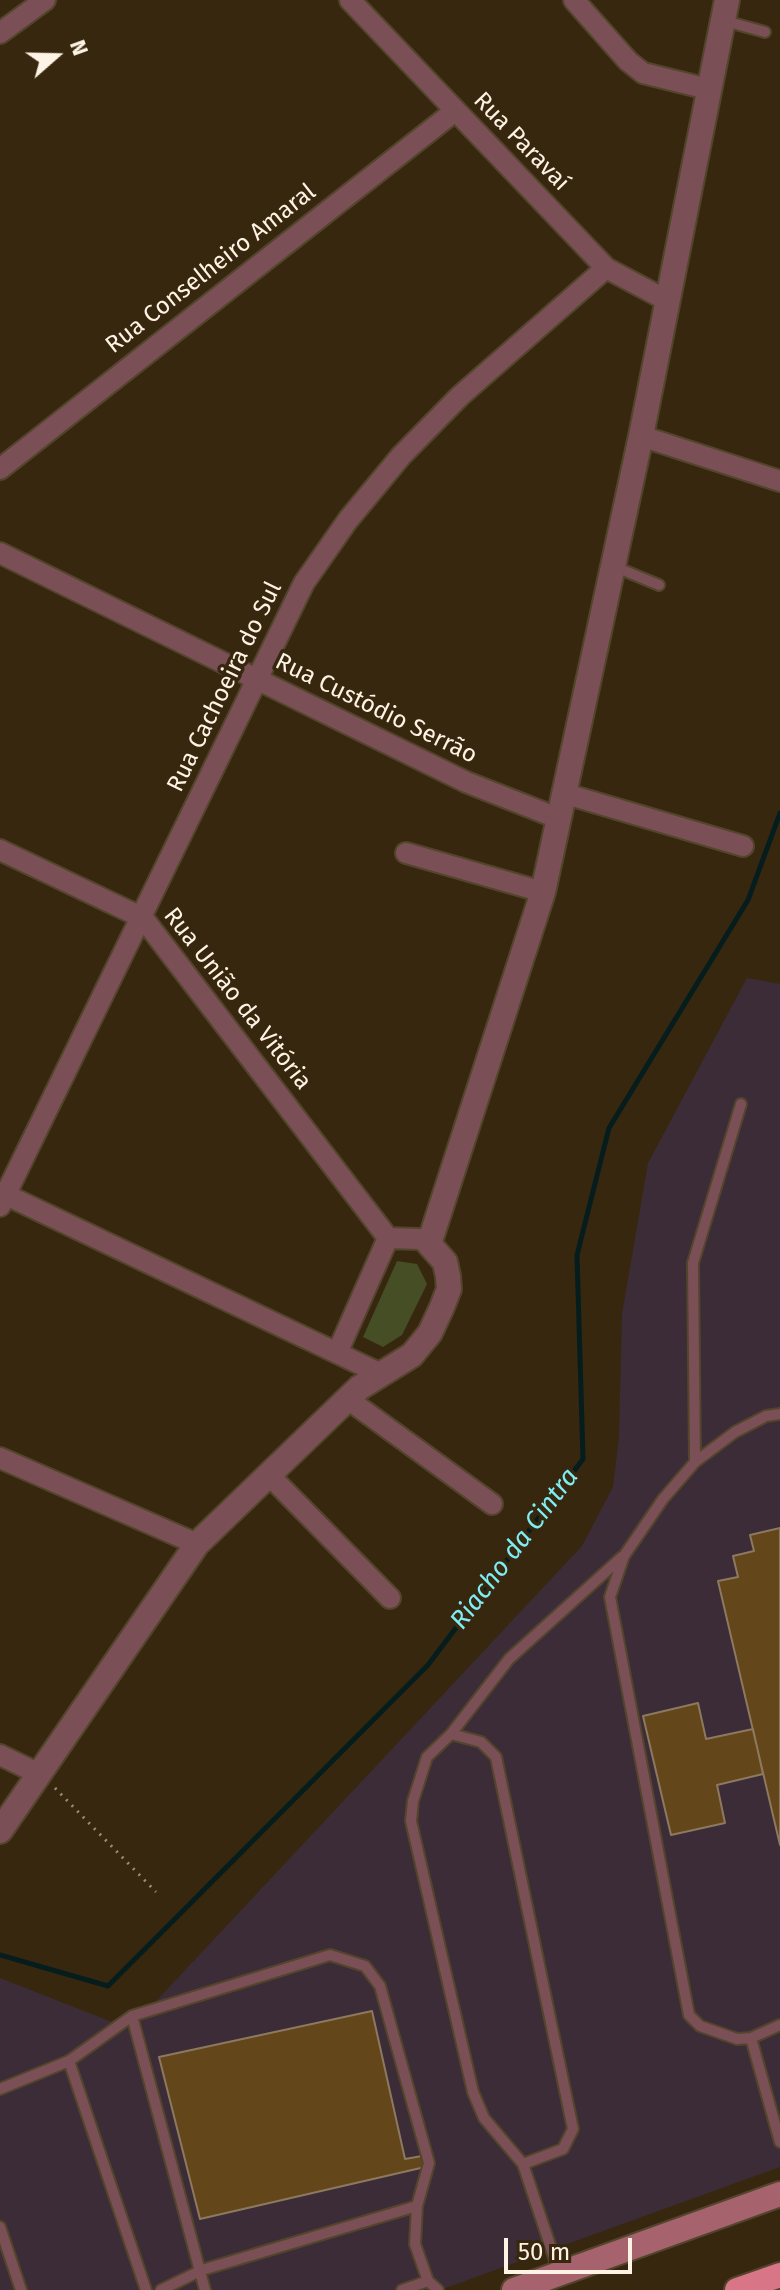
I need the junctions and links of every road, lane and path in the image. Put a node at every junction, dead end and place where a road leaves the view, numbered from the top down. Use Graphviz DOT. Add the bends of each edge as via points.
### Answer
graph roads {
  1 [pos="45,0"];
  2 [pos="350,0"];
  3 [pos="574,0"];
  4 [pos="725,10"];
  5 [pos="765,32"];
  6 [pos="0,33"];
  7 [pos="708,89"];
  8 [pos="455,111"];
  9 [pos="606,268"];
  10 [pos="668,301"];
  11 [pos="641,436"];
  12 [pos="2,466"];
  13 [pos="780,481"];
  14 [pos="0,553"];
  15 [pos="613,566"];
  16 [pos="659,585"];
  17 [pos="258,680"];
  18 [pos="566,794"];
  19 [pos="560,819"];
  20 [pos="743,846"];
  21 [pos="0,850"];
  22 [pos="406,853"];
  23 [pos="543,892"];
  24 [pos="143,918"];
  25 [pos="741,1104"];
  26 [pos="2,1197"];
  27 [pos="388,1238"];
  28 [pos="429,1244"];
  29 [pos="338,1351"];
  30 [pos="381,1374"];
  31 [pos="349,1400"];
  32 [pos="780,1414"];
  33 [pos="0,1458"];
  34 [pos="695,1462"];
  35 [pos="270,1476"];
  36 [pos="492,1504"];
  37 [pos="197,1544"];
  38 [pos="624,1556"];
  39 [pos="390,1598"];
  40 [pos="451,1734"];
  41 [pos="0,1755"];
  42 [pos="38,1772"];
  43 [pos="0,1831"];
  44 [pos="156,1892"];
  45 [pos="132,2016"];
  46 [pos="780,2026"];
  47 [pos="751,2038"];
  48 [pos="69,2061"];
  49 [pos="0,2089"];
  50 [pos="780,2142"];
  51 [pos="523,2164"];
  52 [pos="780,2194"];
  53 [pos="417,2206"];
  54 [pos="0,2227"];
  55 [pos="202,2270"];
  56 [pos="559,2274"];
  57 [pos="780,2275"];
  58 [pos="428,2281"];
  59 [pos="21,2290"];
  60 [pos="146,2290"];
  61 [pos="161,2290"];
  62 [pos="205,2290"];
  63 [pos="402,2290"];
  64 [pos="438,2290"];
  65 [pos="514,2290"];
  66 [pos="737,2290"];
  1 -- 6 [label="street"];
  2 -- 8 [label="street, Rua Paravaí"];
  3 -- 7 [label="street" via="643,73"];
  4 -- 5 [label="lane"];
  4 -- 7 [label="street"];
  7 -- 10 [label="street"];
  8 -- 9 [label="street, Rua Paravaí"];
  8 -- 12 [label="street, Rua Conselheiro Amaral"];
  9 -- 10 [label="street, Rua Paravaí"];
  9 -- 17 [label="street, Rua Cachoeira do Sul" via="460,396 401,456 304,583"];
  10 -- 11 [label="street"];
  11 -- 13 [label="street"];
  11 -- 15 [label="street"];
  14 -- 17 [label="street, Rua Custódio Serrão"];
  15 -- 16 [label="lane"];
  15 -- 18 [label="street"];
  17 -- 19 [label="street, Rua Custódio Serrão" via="466,782"];
  17 -- 24 [label="street, Rua Cachoeira do Sul"];
  18 -- 19 [label="street"];
  18 -- 20 [label="street"];
  19 -- 23 [label="street"];
  21 -- 24 [label="street, Rua União da Vitória"];
  22 -- 23 [label="street"];
  23 -- 28 [label="street"];
  24 -- 26 [label="street, Rua Cachoeira do Sul"];
  24 -- 27 [label="street, Rua União da Vitória"];
  25 -- 34 [label="lane" via="693,1263"];
  26 -- 29 [label="street"];
  27 -- 28 [label="street"];
  27 -- 29 [label="street"];
  28 -- 30 [label="street" via="445,1262 449,1289 430,1333 412,1355"];
  29 -- 30 [label="street"];
  30 -- 31 [label="street"];
  31 -- 35 [label="street"];
  31 -- 36 [label="street"];
  32 -- 34 [label="lane" via="735,1432"];
  33 -- 37 [label="street"];
  34 -- 38 [label="lane"];
  35 -- 37 [label="street"];
  35 -- 39 [label="street"];
  37 -- 42 [label="street"];
  38 -- 40 [label="lane" via="509,1659"];
  38 -- 47 [label="lane" via="610,1597 615,1637 689,2015 719,2035"];
  40 -- 51 [label="lane" via="427,1757 411,1821 473,2092 484,2118"];
  40 -- 51 [label="lane" via="481,1742 496,1757 573,2129 563,2149"];
  41 -- 42 [label="street"];
  42 -- 43 [label="street"];
  42 -- 44 [label="path"];
  45 -- 48 [label="lane"];
  45 -- 53 [label="lane" via="330,1955 365,1966 380,1986 429,2163"];
  45 -- 55 [label="lane"];
  46 -- 47 [label="lane"];
  47 -- 50 [label="lane"];
  48 -- 49 [label="lane"];
  48 -- 60 [label="lane"];
  51 -- 56 [label="lane"];
  52 -- 56 [label="main road"];
  53 -- 55 [label="lane"];
  53 -- 58 [label="lane" via="415,2244"];
  54 -- 59 [label="lane"];
  55 -- 61 [label="lane"];
  55 -- 62 [label="lane"];
  56 -- 65 [label="main road"];
  57 -- 66 [label="highway"];
  58 -- 63 [label="lane"];
  58 -- 64 [label="lane"];
}
